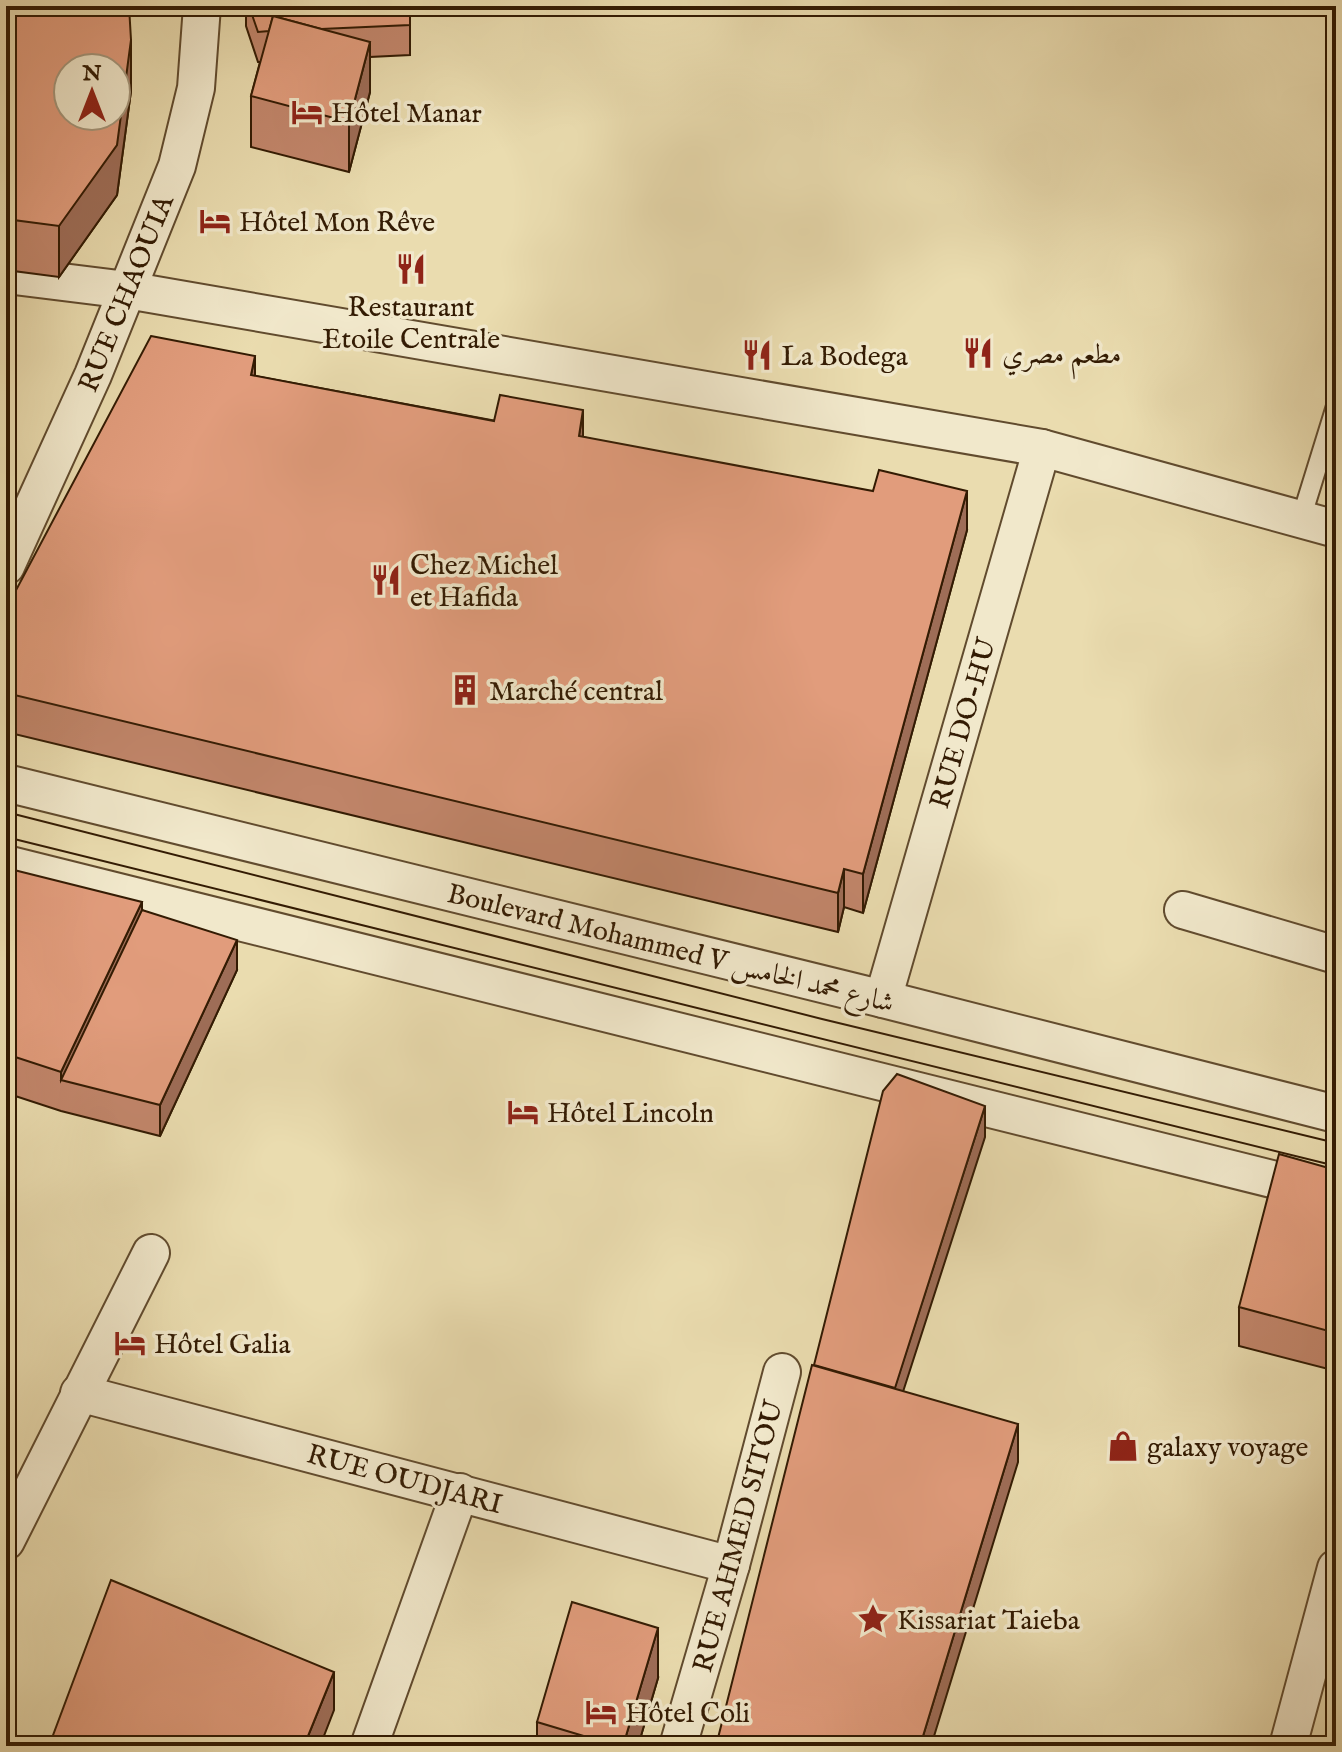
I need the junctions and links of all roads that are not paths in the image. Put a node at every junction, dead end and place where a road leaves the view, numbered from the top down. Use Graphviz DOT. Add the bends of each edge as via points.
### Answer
graph roads {
  1 [pos="202,6"];
  2 [pos="6,275"];
  3 [pos="127,290"];
  4 [pos="1336,406"];
  5 [pos="1042,448"];
  6 [pos="1301,519"];
  7 [pos="1336,529"];
  8 [pos="6,566"];
  9 [pos="6,783"];
  10 [pos="6,864"];
  11 [pos="1183,910"];
  12 [pos="1336,955"];
  13 [pos="883,999"];
  14 [pos="1336,1114"];
  15 [pos="1336,1195"];
  16 [pos="151,1253"];
  17 [pos="782,1372"];
  18 [pos="79,1393"];
  19 [pos="460,1492"];
  20 [pos="6,1541"];
  21 [pos="731,1565"];
  22 [pos="1336,1568"];
  23 [pos="369,1746"];
  24 [pos="678,1746"];
  25 [pos="1288,1746"];
  1 -- 3 [label="street, RUE CHAOUIA" via="196,88 177,166"];
  2 -- 3 [label="street"];
  3 -- 5 [label="street"];
  3 -- 8 [label="street, RUE CHAOUIA"];
  4 -- 6 [label="lane"];
  5 -- 6 [label="street"];
  5 -- 13 [label="street, RUE DO-HU"];
  6 -- 7 [label="street"];
  9 -- 13 [label="street, Boulevard Mohammed V شارع محمد الخامس"];
  10 -- 15 [label="street"];
  11 -- 12 [label="street"];
  13 -- 14 [label="street, Boulevard Mohammed V شارع محمد الخامس"];
  16 -- 18 [label="street"];
  17 -- 21 [label="street, RUE AHMED SITOU"];
  18 -- 19 [label="street, RUE OUDJARI"];
  18 -- 20 [label="street"];
  19 -- 21 [label="street, RUE OUDJARI"];
  19 -- 23 [label="street"];
  21 -- 24 [label="street, RUE AHMED SITOU"];
  22 -- 25 [label="street"];
}
